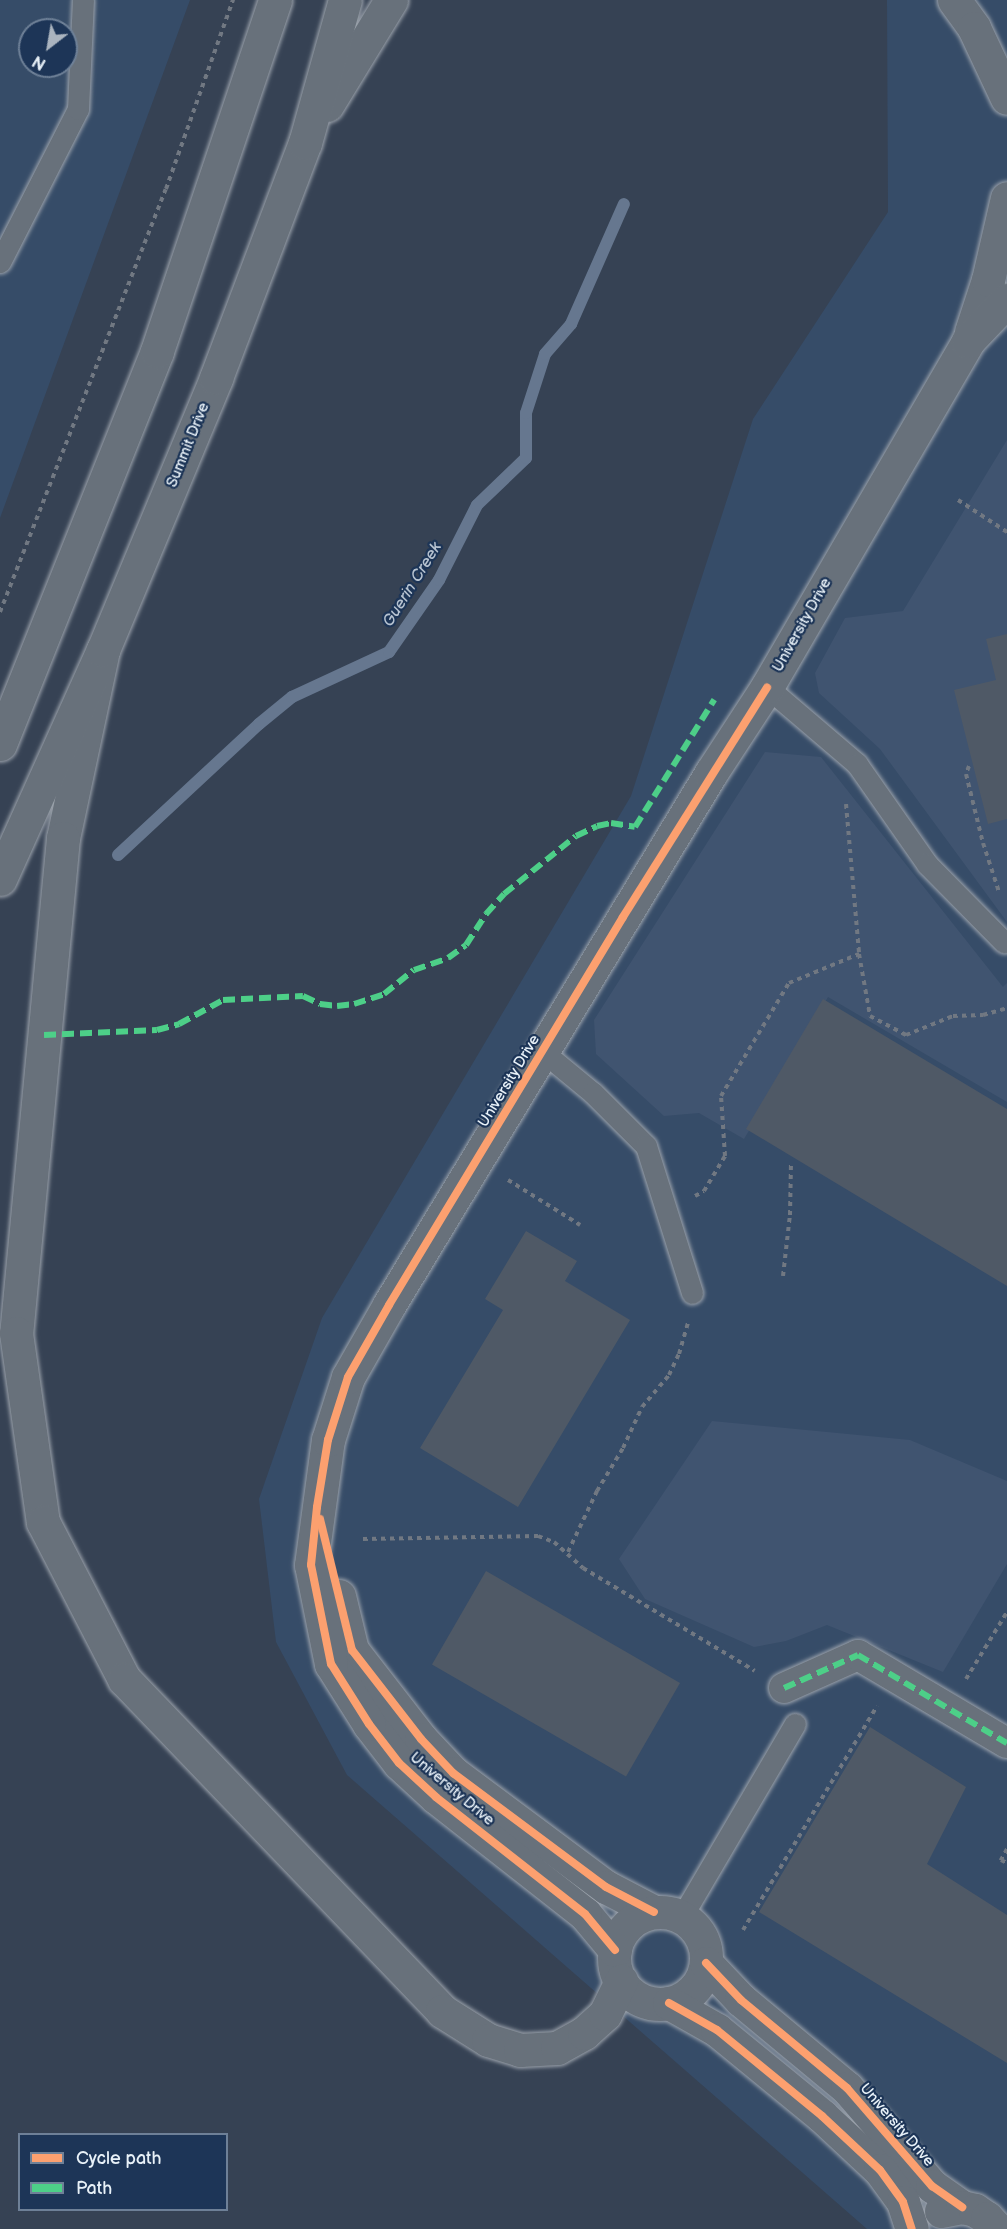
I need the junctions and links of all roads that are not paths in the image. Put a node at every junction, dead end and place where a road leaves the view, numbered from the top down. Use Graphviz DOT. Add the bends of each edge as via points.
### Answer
graph roads {
  1 [pos="83,0"];
  2 [pos="275,0"];
  3 [pos="345,0"];
  4 [pos="391,0"];
  5 [pos="954,0"];
  6 [pos="1007,98"];
  7 [pos="305,142"];
  8 [pos="1007,198"];
  9 [pos="0,262"];
  10 [pos="1007,300"];
  11 [pos="968,341"];
  12 [pos="103,650"];
  13 [pos="767,687"];
  14 [pos="0,744"];
  15 [pos="0,879"];
  16 [pos="1004,942"];
  17 [pos="542,1051"];
  18 [pos="692,1293"];
  19 [pos="317,1507"];
  20 [pos="784,1688"];
  21 [pos="795,1724"];
  22 [pos="1007,1743"];
  23 [pos="668,1915"];
  24 [pos="705,1963"];
  25 [pos="618,1965"];
  26 [pos="669,2003"];
  27 [pos="962,2207"];
  28 [pos="1000,2225"];
  29 [pos="912,2229"];
  30 [pos="919,2229"];
  1 -- 9 [label="lane" via="78,110"];
  2 -- 14 [label="main road" via="157,351"];
  3 -- 7 [label="main road, Summit Drive"];
  4 -- 7 [label="main road"];
  5 -- 6 [label="main road" via="974,27"];
  7 -- 12 [label="main road, Summit Drive" via="216,378"];
  8 -- 11 [label="main road, University Drive" via="988,280"];
  10 -- 11 [label="main road, University Drive"];
  11 -- 13 [label="main road, University Drive"];
  12 -- 15 [label="main road, Summit Drive"];
  12 -- 25 [label="main road" via="63,838 16,1333 43,1522 124,1679 442,2011 488,2040 520,2050 557,2048 584,2033 605,2014"];
  13 -- 16 [label="lane" via="857,764 927,864"];
  13 -- 17 [label="main road, University Drive"];
  17 -- 18 [label="lane" via="593,1093 646,1146"];
  17 -- 19 [label="main road, University Drive" via="348,1377 328,1440"];
  19 -- 23 [label="main road, University Drive" via="352,1650 421,1739 453,1773 596,1880"];
  19 -- 25 [label="main road, University Drive" via="311,1565 331,1664 369,1724 399,1763 436,1797 585,1914"];
  20 -- 22 [label="street" via="858,1655"];
  21 -- 23 [label="lane"];
  23 -- 24 [label="main road" via="700,1935"];
  23 -- 25 [label="main road" via="640,1916 627,1926"];
  24 -- 26 [label="main road" via="694,1989"];
  24 -- 27 [label="main road, University Drive" via="741,2000 846,2088 932,2186"];
  25 -- 26 [label="main road" via="628,1991 641,1999"];
  26 -- 29 [label="main road" via="717,2030 822,2116 880,2170 903,2202"];
  27 -- 28 [label="main road, University Drive"];
  27 -- 30 [label="main road" via="934,2214"];
}
